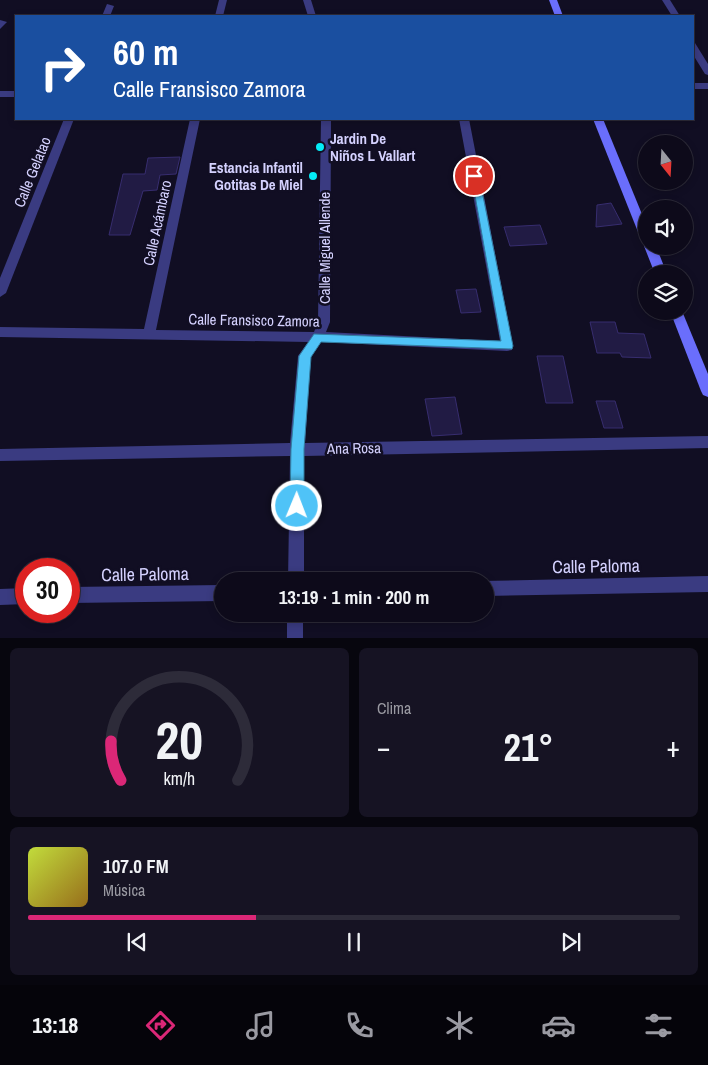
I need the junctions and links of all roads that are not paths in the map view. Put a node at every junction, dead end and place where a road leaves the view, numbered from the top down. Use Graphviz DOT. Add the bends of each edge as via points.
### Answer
graph roads {
  1 [pos="223,0"];
  2 [pos="307,0"];
  3 [pos="553,0"];
  4 [pos="666,0"];
  5 [pos="110,6"];
  6 [pos="106,15"];
  7 [pos="219,15"];
  8 [pos="312,15"];
  9 [pos="559,15"];
  10 [pos="675,15"];
  11 [pos="694,48"];
  12 [pos="708,72"];
  13 [pos="694,86"];
  14 [pos="708,86"];
  15 [pos="0,94"];
  16 [pos="15,94"];
  17 [pos="69,120"];
  18 [pos="195,120"];
  19 [pos="326,120"];
  20 [pos="464,120"];
  21 [pos="598,120"];
  22 [pos="638,217"];
  23 [pos="0,293"];
  24 [pos="680,320"];
  25 [pos="0,332"];
  26 [pos="149,334"];
  27 [pos="318,337"];
  28 [pos="708,390"];
  29 [pos="708,442"];
  30 [pos="297,449"];
  31 [pos="0,455"];
  32 [pos="296,572"];
  33 [pos="708,584"];
  34 [pos="494,588"];
  35 [pos="214,593"];
  36 [pos="80,595"];
  37 [pos="15,596"];
  38 [pos="0,597"];
  39 [pos="295,622"];
  40 [pos="295,638"];
  1 -- 7 [label="street"];
  2 -- 8 [label="street"];
  3 -- 9 [label="street"];
  4 -- 10 [label="street"];
  5 -- 6 [label="street"];
  11 -- 12 [label="street"];
  13 -- 14 [label="street"];
  15 -- 16 [label="street"];
  17 -- 23 [label="street, Calle Gelatao"];
  18 -- 26 [label="street, Calle Acámbaro"];
  19 -- 27 [label="street, Calle Miguel Allende" via="324,322"];
  20 -- 27 [label="street, Calle Fransisco Zamora" via="507,346"];
  21 -- 22 [label="street"];
  24 -- 28 [label="street"];
  25 -- 26 [label="street, Calle Fransisco Zamora"];
  26 -- 27 [label="street, Calle Fransisco Zamora"];
  27 -- 30 [label="street, Calle Miguel Allende" via="305,356"];
  29 -- 30 [label="street, Ana Rosa"];
  30 -- 31 [label="street, Ana Rosa"];
  30 -- 32 [label="street, Calle Miguel Allende"];
  33 -- 34 [label="street, Calle Paloma"];
  35 -- 36 [label="street, Calle Paloma"];
  37 -- 38 [label="street"];
  39 -- 40 [label="street"];
}
